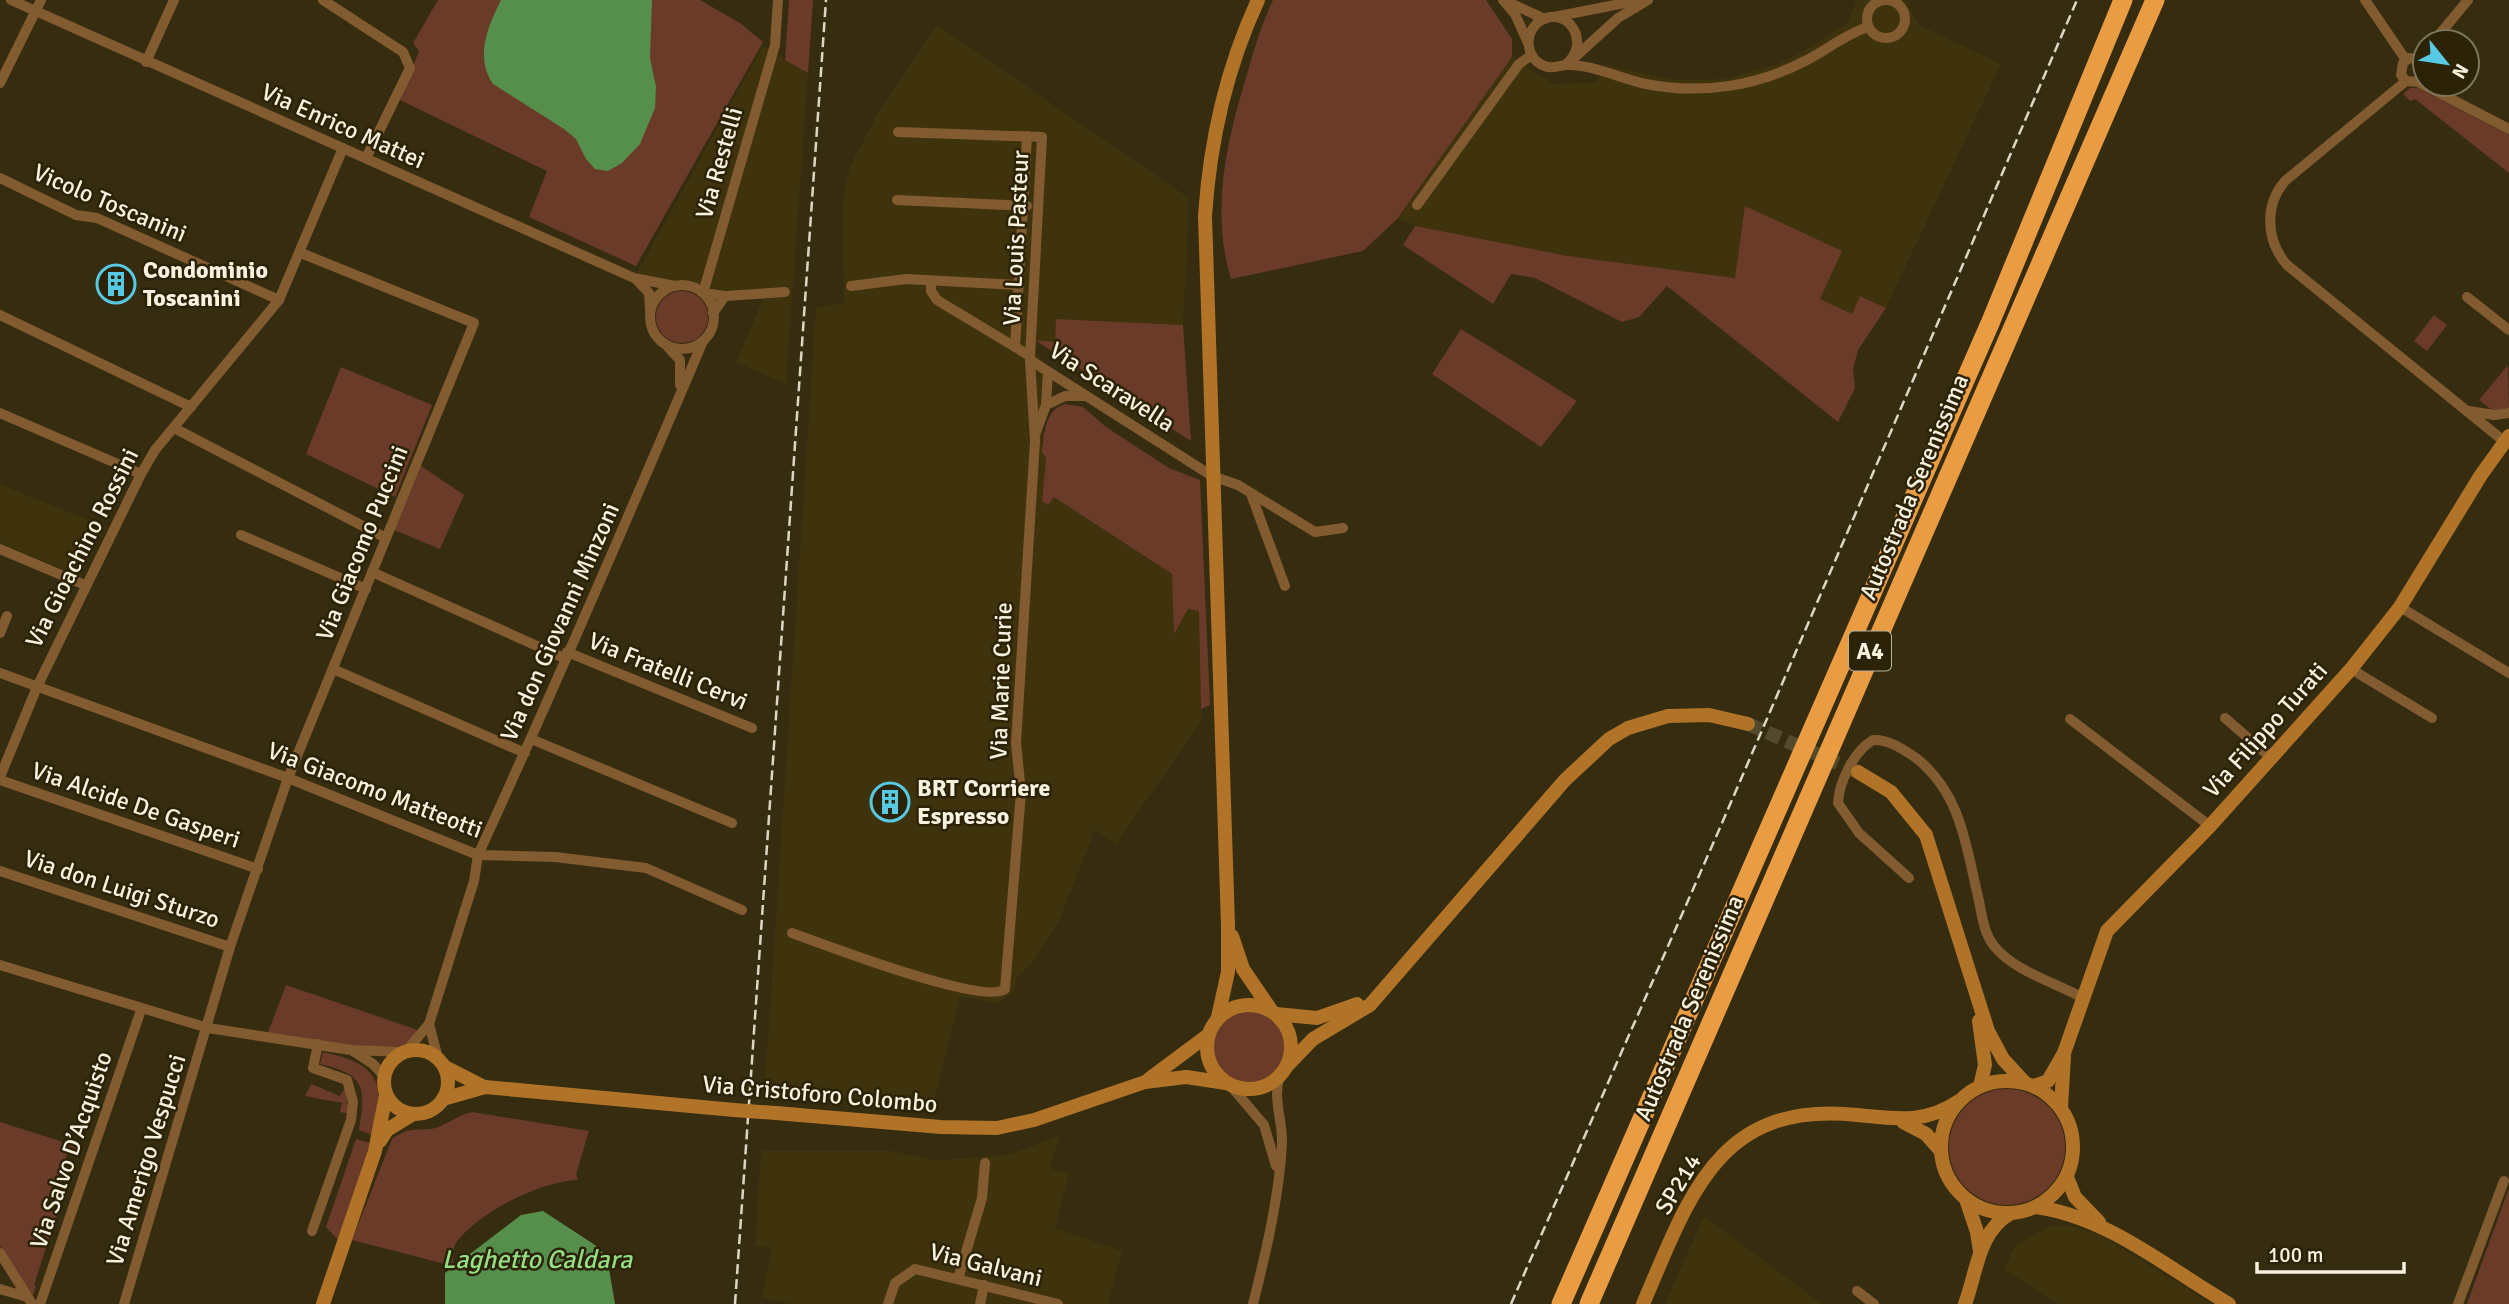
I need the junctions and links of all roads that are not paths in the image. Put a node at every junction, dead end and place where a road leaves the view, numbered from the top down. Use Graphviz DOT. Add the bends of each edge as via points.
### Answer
graph roads {
  1 [pos="11,0"];
  2 [pos="41,0"];
  3 [pos="174,0"];
  4 [pos="323,0"];
  5 [pos="778,0"];
  6 [pos="1258,0"];
  7 [pos="1504,0"];
  8 [pos="1640,0"];
  9 [pos="1648,0"];
  10 [pos="2123,0"];
  11 [pos="2155,0"];
  12 [pos="2365,0"];
  13 [pos="2468,0"];
  14 [pos="36,14"];
  15 [pos="1549,18"];
  16 [pos="1868,27"];
  17 [pos="2445,28"];
  18 [pos="1594,42"];
  19 [pos="1580,48"];
  20 [pos="1530,50"];
  21 [pos="2411,59"];
  22 [pos="2406,60"];
  23 [pos="146,62"];
  24 [pos="1569,62"];
  25 [pos="1595,68"];
  26 [pos="2411,76"];
  27 [pos="0,83"];
  28 [pos="2411,83"];
  29 [pos="2451,98"];
  30 [pos="2509,129"];
  31 [pos="898,132"];
  32 [pos="1027,136"];
  33 [pos="343,148"];
  34 [pos="366,159"];
  35 [pos="0,178"];
  36 [pos="897,200"];
  37 [pos="1023,205"];
  38 [pos="1417,205"];
  39 [pos="1038,206"];
  40 [pos="301,253"];
  41 [pos="634,278"];
  42 [pos="931,281"];
  43 [pos="675,286"];
  44 [pos="851,286"];
  45 [pos="1018,287"];
  46 [pos="1034,290"];
  47 [pos="785,292"];
  48 [pos="703,293"];
  49 [pos="725,296"];
  50 [pos="2467,297"];
  51 [pos="279,300"];
  52 [pos="650,310"];
  53 [pos="713,313"];
  54 [pos="0,315"];
  55 [pos="2509,330"];
  56 [pos="703,341"];
  57 [pos="664,345"];
  58 [pos="1015,346"];
  59 [pos="1030,358"];
  60 [pos="1048,372"];
  61 [pos="1086,396"];
  62 [pos="676,405"];
  63 [pos="1046,405"];
  64 [pos="191,407"];
  65 [pos="2466,410"];
  66 [pos="0,413"];
  67 [pos="2509,413"];
  68 [pos="174,428"];
  69 [pos="2507,439"];
  70 [pos="1035,441"];
  71 [pos="141,474"];
  72 [pos="1212,476"];
  73 [pos="1251,494"];
  74 [pos="1343,528"];
  75 [pos="241,535"];
  76 [pos="386,538"];
  77 [pos="0,549"];
  78 [pos="372,572"];
  79 [pos="85,585"];
  80 [pos="1285,586"];
  81 [pos="366,589"];
  82 [pos="2400,607"];
  83 [pos="6,616"];
  84 [pos="0,633"];
  85 [pos="566,655"];
  86 [pos="333,669"];
  87 [pos="2351,669"];
  88 [pos="0,673"];
  89 [pos="2509,673"];
  90 [pos="37,687"];
  91 [pos="2432,718"];
  92 [pos="2070,719"];
  93 [pos="2225,719"];
  94 [pos="1748,724"];
  95 [pos="752,728"];
  96 [pos="531,739"];
  97 [pos="524,753"];
  98 [pos="2270,757"];
  99 [pos="1858,772"];
  100 [pos="0,778"];
  101 [pos="288,778"];
  102 [pos="732,823"];
  103 [pos="2210,826"];
  104 [pos="478,855"];
  105 [pos="258,869"];
  106 [pos="0,871"];
  107 [pos="1909,877"];
  108 [pos="742,910"];
  109 [pos="1228,925"];
  110 [pos="792,933"];
  111 [pos="230,947"];
  112 [pos="0,965"];
  113 [pos="1378,995"];
  114 [pos="2081,997"];
  115 [pos="1977,1002"];
  116 [pos="141,1010"];
  117 [pos="1274,1012"];
  118 [pos="1218,1017"];
  119 [pos="429,1024"];
  120 [pos="208,1028"];
  121 [pos="1208,1035"];
  122 [pos="318,1044"];
  123 [pos="351,1050"];
  124 [pos="404,1051"];
  125 [pos="2064,1053"];
  126 [pos="441,1062"];
  127 [pos="1283,1071"];
  128 [pos="384,1076"];
  129 [pos="1145,1082"];
  130 [pos="1228,1084"];
  131 [pos="2029,1084"];
  132 [pos="1980,1086"];
  133 [pos="485,1087"];
  134 [pos="386,1095"];
  135 [pos="443,1099"];
  136 [pos="1959,1101"];
  137 [pos="2061,1107"];
  138 [pos="413,1114"];
  139 [pos="1895,1120"];
  140 [pos="1941,1151"];
  141 [pos="375,1152"];
  142 [pos="985,1163"];
  143 [pos="2067,1177"];
  144 [pos="2504,1181"];
  145 [pos="1277,1182"];
  146 [pos="1966,1199"];
  147 [pos="2036,1207"];
  148 [pos="2011,1213"];
  149 [pos="2105,1228"];
  150 [pos="312,1231"];
  151 [pos="0,1253"];
  152 [pos="1980,1254"];
  153 [pos="958,1279"];
  154 [pos="984,1285"];
  155 [pos="0,1289"];
  156 [pos="1857,1291"];
  157 [pos="30,1301"];
  158 [pos="40,1304"];
  159 [pos="124,1304"];
  160 [pos="323,1304"];
  161 [pos="888,1304"];
  162 [pos="980,1304"];
  163 [pos="1058,1304"];
  164 [pos="1253,1304"];
  165 [pos="1561,1304"];
  166 [pos="1589,1304"];
  167 [pos="1643,1304"];
  168 [pos="1874,1304"];
  169 [pos="1965,1304"];
  170 [pos="2229,1304"];
  171 [pos="2458,1304"];
  1 -- 14 [label="street, Via Enrico Mattei"];
  2 -- 14 [label="street"];
  3 -- 23 [label="street"];
  4 -- 34 [label="street" via="409,60 410,68"];
  5 -- 48 [label="street, Via Restelli" via="775,44"];
  6 -- 72 [label="street" via="1224,91 1207,190"];
  7 -- 15 [label="street"];
  7 -- 20 [label="street"];
  8 -- 15 [label="street"];
  9 -- 18 [label="street" via="1618,18"];
  10 -- 165 [label="highway, Autostrada Serenissima / A4" via="1991,321"];
  11 -- 166 [label="highway, Autostrada Serenissima / A4"];
  12 -- 22 [label="street"];
  13 -- 17 [label="street"];
  14 -- 23 [label="street, Via Enrico Mattei"];
  14 -- 27 [label="street"];
  15 -- 19 [label="street" via="1562,19 1574,29"];
  15 -- 20 [label="street" via="1532,29"];
  16 -- 25 [label="street" via="1799,64 1729,86 1660,87"];
  18 -- 19 [label="street"];
  18 -- 25 [label="street" via="1588,55"];
  19 -- 24 [label="street"];
  19 -- 25 [label="street"];
  20 -- 24 [label="street" via="1549,68"];
  20 -- 38 [label="street"];
  21 -- 22 [label="street"];
  22 -- 26 [label="street" via="2400,71"];
  23 -- 33 [label="street, Via Enrico Mattei"];
  24 -- 25 [label="street"];
  28 -- 65 [label="street" via="2285,181 2273,201 2271,229 2287,265"];
  29 -- 30 [label="street"];
  31 -- 32 [label="street"];
  32 -- 37 [label="street, Via Louis Pasteur"];
  32 -- 39 [label="street, Via Louis Pasteur" via="1042,137"];
  33 -- 34 [label="street, Via Enrico Mattei"];
  33 -- 40 [label="street, Via Gioachino Rossini"];
  34 -- 41 [label="street, Via Enrico Mattei"];
  35 -- 51 [label="street, Vicolo Toscanini"];
  36 -- 37 [label="street"];
  37 -- 39 [label="street"];
  37 -- 45 [label="street, Via Louis Pasteur"];
  39 -- 46 [label="street, Via Louis Pasteur"];
  40 -- 51 [label="street, Via Gioachino Rossini"];
  40 -- 76 [label="street, Via Giacomo Puccini" via="474,323"];
  41 -- 43 [label="street, Via Enrico Mattei"];
  41 -- 52 [label="street" via="649,293"];
  42 -- 44 [label="street" via="906,279"];
  42 -- 45 [label="street"];
  42 -- 58 [label="street, Via Scaravella" via="937,300"];
  43 -- 48 [label="street" via="694,287"];
  43 -- 52 [label="street" via="661,293"];
  45 -- 46 [label="street"];
  45 -- 58 [label="street, Via Louis Pasteur"];
  46 -- 59 [label="street, Via Louis Pasteur"];
  47 -- 49 [label="street"];
  48 -- 49 [label="street"];
  48 -- 53 [label="street"];
  49 -- 53 [label="street"];
  50 -- 55 [label="street"];
  51 -- 64 [label="street, Via Gioachino Rossini"];
  52 -- 57 [label="street" via="652,329"];
  53 -- 56 [label="street" via="710,332"];
  54 -- 64 [label="street"];
  56 -- 57 [label="street" via="683,349"];
  56 -- 62 [label="street, Via don Giovanni Minzoni"];
  57 -- 62 [label="street, Via don Giovanni Minzoni" via="682,368"];
  58 -- 59 [label="street, Via Scaravella"];
  59 -- 60 [label="street, Via Scaravella"];
  59 -- 70 [label="street, Via Marie Curie"];
  60 -- 61 [label="street, Via Scaravella"];
  60 -- 63 [label="street"];
  61 -- 63 [label="street" via="1065,396"];
  61 -- 72 [label="street, Via Scaravella"];
  62 -- 85 [label="street, Via don Giovanni Minzoni" via="609,566"];
  63 -- 70 [label="street"];
  64 -- 68 [label="street, Via Gioachino Rossini"];
  65 -- 67 [label="street"];
  65 -- 69 [label="street"];
  66 -- 71 [label="street"];
  68 -- 71 [label="street, Via Gioachino Rossini"];
  68 -- 76 [label="street"];
  69 -- 82 [label="street, Via Filippo Turati"];
  70 -- 110 [label="street, Via Marie Curie" via="1016,731 1021,792 1005,989 990,994 954,987"];
  71 -- 79 [label="street, Via Gioachino Rossini"];
  72 -- 73 [label="street, Via Scaravella"];
  72 -- 109 [label="street"];
  73 -- 74 [label="street, Via Scaravella" via="1315,532"];
  73 -- 80 [label="street"];
  75 -- 81 [label="street"];
  76 -- 78 [label="street, Via Giacomo Puccini"];
  77 -- 79 [label="street"];
  78 -- 81 [label="street, Via Giacomo Puccini"];
  78 -- 85 [label="street, Via Fratelli Cervi"];
  79 -- 90 [label="street, Via Gioachino Rossini"];
  81 -- 86 [label="street, Via Giacomo Puccini"];
  82 -- 87 [label="street, Via Filippo Turati"];
  82 -- 89 [label="street"];
  83 -- 84 [label="street"];
  85 -- 95 [label="street, Via Fratelli Cervi"];
  85 -- 96 [label="street, Via don Giovanni Minzoni"];
  86 -- 97 [label="street"];
  86 -- 101 [label="street, Via Giacomo Puccini"];
  87 -- 91 [label="street"];
  87 -- 98 [label="street, Via Filippo Turati"];
  88 -- 90 [label="street, Via Giacomo Matteotti"];
  90 -- 100 [label="street, Via Gioachino Rossini"];
  90 -- 101 [label="street, Via Giacomo Matteotti"];
  92 -- 103 [label="street"];
  93 -- 98 [label="street"];
  94 -- 113 [label="street" via="1709,715 1668,716 1609,739 1565,780"];
  96 -- 97 [label="street, Via don Giovanni Minzoni"];
  96 -- 102 [label="street"];
  97 -- 104 [label="street, Via don Giovanni Minzoni"];
  98 -- 103 [label="street, Via Filippo Turati"];
  99 -- 115 [label="street" via="1891,792 1926,835"];
  100 -- 105 [label="street, Via Alcide De Gasperi"];
  101 -- 104 [label="street, Via Giacomo Matteotti"];
  101 -- 105 [label="street, Via Giacomo Puccini"];
  103 -- 114 [label="street, Via Filippo Turati" via="2107,931"];
  104 -- 108 [label="street, Via Giacomo Matteotti" via="555,857 646,868"];
  104 -- 119 [label="street, Via don Giovanni Minzoni"];
  105 -- 111 [label="street, Via Amerigo Vespucci"];
  106 -- 111 [label="street, Via don Luigi Sturzo"];
  107 -- 114 [label="street" via="1858,833 1839,803 1856,756 1872,740 1890,743 1913,756 1949,793 1959,814 1984,924 1993,944 2018,964"];
  109 -- 117 [label="street" via="1243,969"];
  109 -- 118 [label="street" via="1228,972"];
  111 -- 120 [label="street, Via Amerigo Vespucci"];
  112 -- 116 [label="street"];
  113 -- 117 [label="street" via="1317,1018"];
  113 -- 127 [label="street" via="1370,1005 1313,1039"];
  114 -- 125 [label="street, Via Filippo Turati"];
  115 -- 131 [label="street" via="1997,1051"];
  115 -- 132 [label="street" via="1985,1065"];
  116 -- 120 [label="street"];
  116 -- 158 [label="street, Via Salvo D’Acquisto"];
  117 -- 118 [label="street" via="1243,1004"];
  117 -- 127 [label="street" via="1290,1038 1291,1053"];
  118 -- 121 [label="street"];
  119 -- 124 [label="street"];
  119 -- 126 [label="street"];
  120 -- 122 [label="street"];
  120 -- 159 [label="street, Via Amerigo Vespucci"];
  121 -- 129 [label="street, Via Cristoforo Colombo"];
  121 -- 130 [label="street" via="1209,1062"];
  122 -- 123 [label="street"];
  122 -- 150 [label="street" via="313,1068 346,1080 353,1102 351,1120"];
  123 -- 124 [label="street"];
  123 -- 128 [label="street"];
  124 -- 126 [label="street" via="428,1052"];
  124 -- 128 [label="street"];
  125 -- 131 [label="street, Via Filippo Turati" via="2048,1080"];
  125 -- 137 [label="street, Via Filippo Turati"];
  126 -- 133 [label="street, Via Cristoforo Colombo"];
  126 -- 135 [label="street" via="448,1084"];
  127 -- 130 [label="street" via="1257,1088"];
  127 -- 145 [label="street" via="1276,1097 1282,1142"];
  128 -- 134 [label="street"];
  129 -- 130 [label="street, Via Cristoforo Colombo" via="1186,1077"];
  129 -- 133 [label="street, Via Cristoforo Colombo, bridge" via="997,1128"];
  130 -- 145 [label="street" via="1258,1114 1268,1133"];
  131 -- 132 [label="street" via="2002,1081"];
  131 -- 137 [label="street"];
  132 -- 136 [label="street"];
  133 -- 135 [label="street, Via Cristoforo Colombo"];
  134 -- 138 [label="street" via="397,1108"];
  134 -- 141 [label="street"];
  135 -- 138 [label="street" via="425,1113"];
  136 -- 139 [label="street, SP214" via="1925,1118"];
  136 -- 140 [label="street" via="1943,1130"];
  137 -- 143 [label="street" via="2073,1134"];
  138 -- 141 [label="street" via="387,1130"];
  139 -- 140 [label="street, SP214" via="1926,1134"];
  139 -- 167 [label="street, SP214 / SP214" via="1809,1114 1766,1125 1745,1136 1698,1184"];
  140 -- 146 [label="street" via="1952,1184"];
  141 -- 160 [label="street"];
  142 -- 153 [label="street" via="982,1198"];
  143 -- 147 [label="street"];
  143 -- 149 [label="street" via="2076,1197"];
  144 -- 171 [label="street"];
  145 -- 164 [label="street"];
  146 -- 148 [label="street" via="1995,1212"];
  146 -- 152 [label="street"];
  147 -- 148 [label="street"];
  147 -- 149 [label="street" via="2066,1211"];
  148 -- 152 [label="street" via="1993,1226"];
  149 -- 170 [label="street"];
  151 -- 157 [label="street"];
  152 -- 169 [label="street"];
  153 -- 154 [label="street, Via Galvani"];
  153 -- 161 [label="street, Via Galvani" via="921,1269 905,1273 895,1283"];
  154 -- 162 [label="street"];
  154 -- 163 [label="street, Via Galvani"];
  155 -- 157 [label="street"];
  156 -- 168 [label="street"];
}
